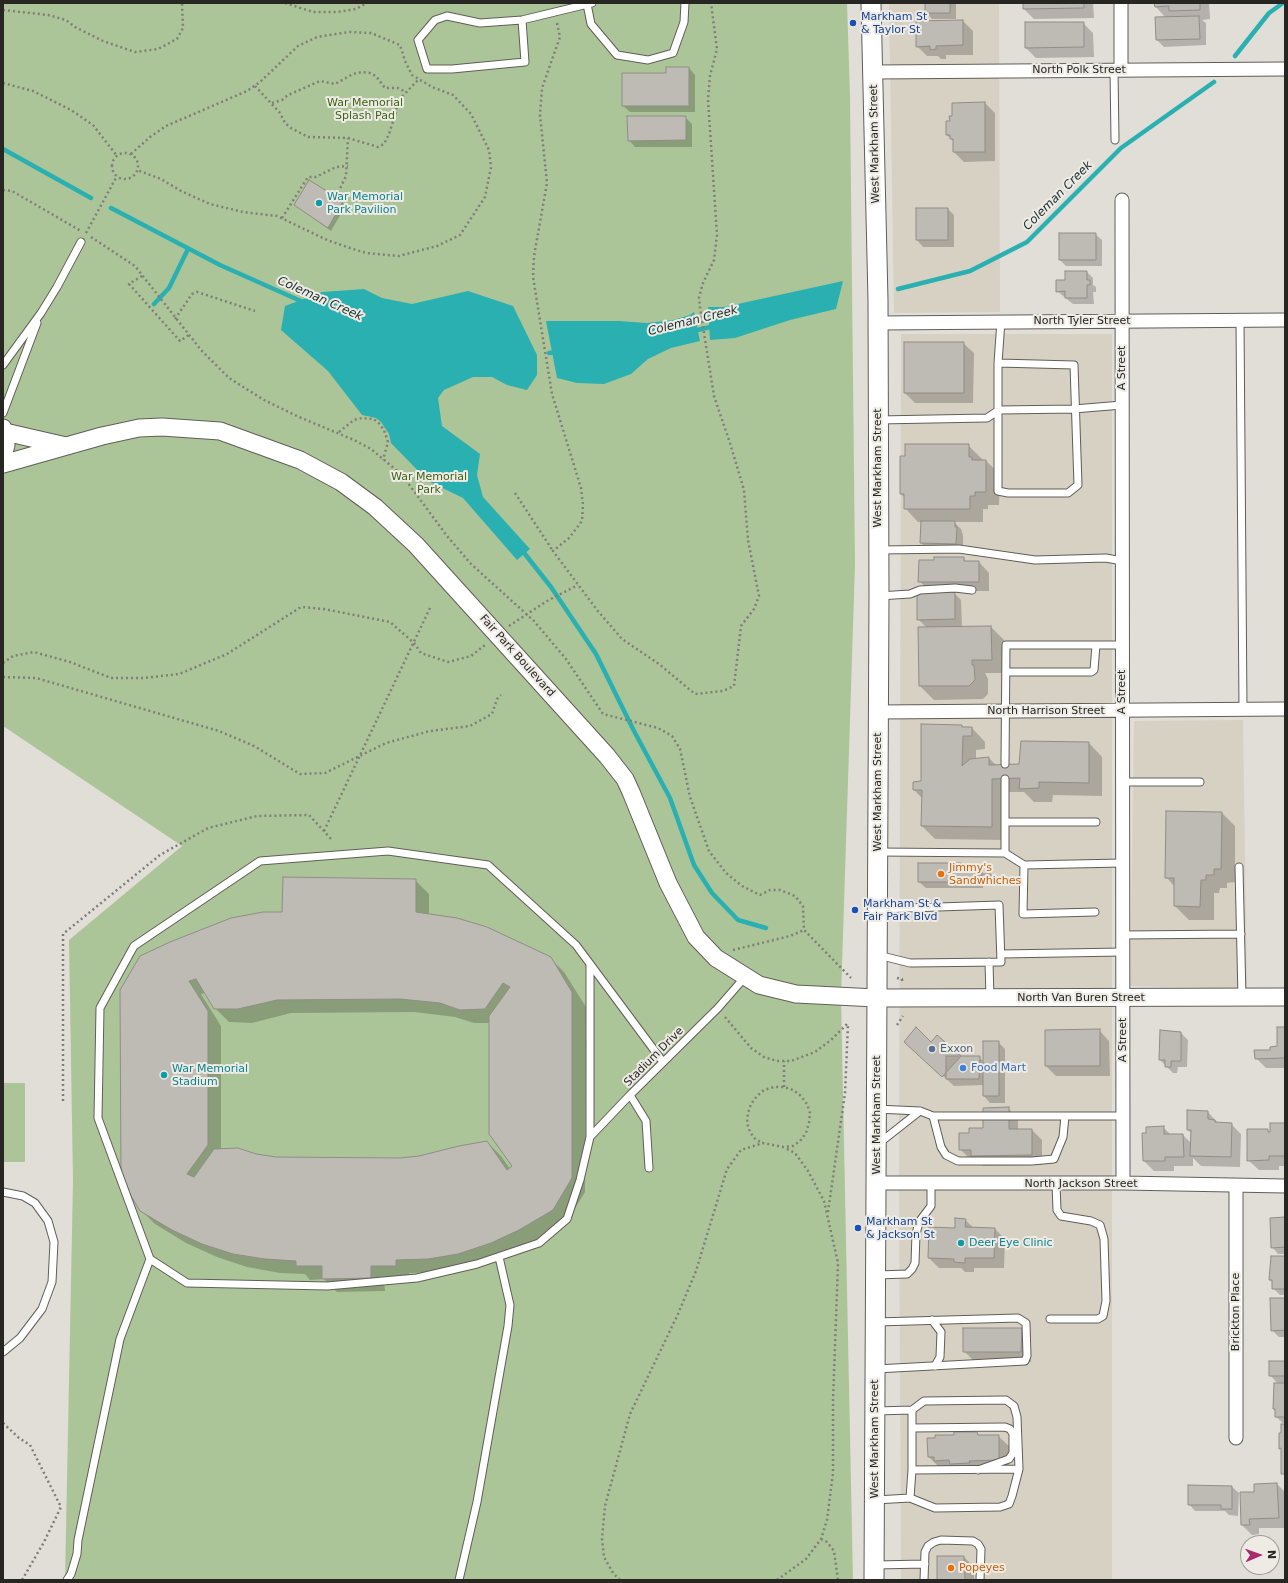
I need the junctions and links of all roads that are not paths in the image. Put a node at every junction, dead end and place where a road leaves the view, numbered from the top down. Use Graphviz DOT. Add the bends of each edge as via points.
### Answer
graph roads {
  1 [pos="684,3"];
  2 [pos="871,3"];
  3 [pos="1121,3"];
  4 [pos="590,4"];
  5 [pos="522,20"];
  6 [pos="1285,69"];
  7 [pos="1117,70"];
  8 [pos="873,72"];
  9 [pos="1115,140"];
  10 [pos="1122,200"];
  11 [pos="81,242"];
  12 [pos="41,313"];
  13 [pos="1240,320"];
  14 [pos="1285,320"];
  15 [pos="1001,321"];
  16 [pos="1122,321"];
  17 [pos="878,323"];
  18 [pos="998,363"];
  19 [pos="3,364"];
  20 [pos="1122,406"];
  21 [pos="999,410"];
  22 [pos="1074,410"];
  23 [pos="3,413"];
  24 [pos="878,420"];
  25 [pos="4,430"];
  26 [pos="66,446"];
  27 [pos="3,456"];
  28 [pos="3,464"];
  29 [pos="878,550"];
  30 [pos="1122,561"];
  31 [pos="972,590"];
  32 [pos="879,596"];
  33 [pos="1096,645"];
  34 [pos="1122,645"];
  35 [pos="1006,672"];
  36 [pos="1243,709"];
  37 [pos="1285,709"];
  38 [pos="1122,710"];
  39 [pos="1006,711"];
  40 [pos="878,712"];
  41 [pos="1005,764"];
  42 [pos="1005,779"];
  43 [pos="1122,782"];
  44 [pos="1200,782"];
  45 [pos="1005,822"];
  46 [pos="1096,822"];
  47 [pos="877,852"];
  48 [pos="1005,853"];
  49 [pos="1122,863"];
  50 [pos="1024,865"];
  51 [pos="1239,867"];
  52 [pos="876,909"];
  53 [pos="1095,912"];
  54 [pos="1241,934"];
  55 [pos="1122,935"];
  56 [pos="1123,952"];
  57 [pos="1000,954"];
  58 [pos="878,955"];
  59 [pos="989,962"];
  60 [pos="590,964"];
  61 [pos="745,977"];
  62 [pos="1123,997"];
  63 [pos="1285,997"];
  64 [pos="876,998"];
  65 [pos="990,998"];
  66 [pos="1242,998"];
  67 [pos="663,1062"];
  68 [pos="630,1095"];
  69 [pos="876,1109"];
  70 [pos="920,1111"];
  71 [pos="933,1116"];
  72 [pos="1065,1116"];
  73 [pos="1123,1116"];
  74 [pos="590,1136"];
  75 [pos="876,1146"];
  76 [pos="649,1168"];
  77 [pos="877,1183"];
  78 [pos="1056,1183"];
  79 [pos="1123,1183"];
  80 [pos="931,1184"];
  81 [pos="1236,1186"];
  82 [pos="1285,1186"];
  83 [pos="3,1192"];
  84 [pos="499,1257"];
  85 [pos="150,1259"];
  86 [pos="876,1275"];
  87 [pos="1050,1319"];
  88 [pos="932,1320"];
  89 [pos="876,1322"];
  90 [pos="3,1352"];
  91 [pos="935,1366"];
  92 [pos="875,1369"];
  93 [pos="912,1410"];
  94 [pos="875,1411"];
  95 [pos="912,1428"];
  96 [pos="1236,1438"];
  97 [pos="1019,1468"];
  98 [pos="912,1470"];
  99 [pos="978,1470"];
  100 [pos="910,1498"];
  101 [pos="874,1500"];
  102 [pos="924,1564"];
  103 [pos="874,1572"];
  104 [pos="67,1580"];
  105 [pos="460,1580"];
  106 [pos="924,1580"];
  107 [pos="980,1580"];
  1 -- 4 [label="lane" via="684,22 673,53 648,60 617,54 591,24"];
  2 -- 8 [label="main road, West Markham Street"];
  3 -- 7 [label="street"];
  4 -- 5 [label="lane"];
  5 -- 5 [label="lane" via="525,62 427,69 418,40 435,20 447,16 480,23"];
  6 -- 7 [label="street, North Polk Street"];
  7 -- 8 [label="street, North Polk Street"];
  7 -- 9 [label="lane"];
  8 -- 17 [label="main road, West Markham Street"];
  10 -- 16 [label="street, A Street"];
  11 -- 12 [label="lane"];
  12 -- 19 [label="lane"];
  12 -- 23 [label="lane"];
  13 -- 14 [label="street, North Tyler Street"];
  13 -- 16 [label="street, North Tyler Street"];
  13 -- 36 [label="lane"];
  15 -- 16 [label="street, North Tyler Street"];
  15 -- 17 [label="street, North Tyler Street"];
  15 -- 18 [label="lane"];
  16 -- 20 [label="street, A Street"];
  17 -- 24 [label="main road, West Markham Street"];
  18 -- 21 [label="lane"];
  18 -- 22 [label="lane" via="1074,365"];
  20 -- 22 [label="lane"];
  20 -- 30 [label="street, A Street"];
  21 -- 22 [label="lane"];
  21 -- 22 [label="lane" via="998,490 1008,493 1068,493 1078,485"];
  21 -- 24 [label="lane" via="987,418"];
  24 -- 29 [label="main road, West Markham Street"];
  25 -- 26 [label="street, Fair Park Boulevard"];
  25 -- 27 [label="street, Fair Park Boulevard" via="6,445"];
  26 -- 28 [label="street, Fair Park Boulevard"];
  26 -- 61 [label="street, Fair Park Boulevard" via="139,428 220,431 300,460 341,482 375,507 416,545 625,778 668,883 696,937 713,956"];
  29 -- 30 [label="lane" via="959,549 1035,560 1106,558"];
  29 -- 32 [label="main road, West Markham Street"];
  30 -- 34 [label="street, A Street"];
  31 -- 32 [label="lane" via="920,590 910,594"];
  32 -- 40 [label="main road, West Markham Street"];
  33 -- 34 [label="lane"];
  33 -- 35 [label="lane" via="1094,670 1091,672"];
  33 -- 35 [label="lane" via="1006,645"];
  34 -- 38 [label="street, A Street"];
  35 -- 39 [label="lane"];
  36 -- 37 [label="street, North Harrison Street"];
  36 -- 38 [label="street, North Harrison Street"];
  38 -- 39 [label="street, North Harrison Street"];
  38 -- 43 [label="street, A Street"];
  39 -- 40 [label="street, North Harrison Street"];
  39 -- 41 [label="lane"];
  40 -- 47 [label="main road, West Markham Street"];
  42 -- 45 [label="lane"];
  43 -- 44 [label="lane"];
  43 -- 49 [label="street, A Street"];
  45 -- 46 [label="lane"];
  45 -- 48 [label="lane"];
  47 -- 48 [label="lane"];
  47 -- 52 [label="main road, West Markham Street"];
  48 -- 50 [label="lane"];
  49 -- 50 [label="lane"];
  49 -- 55 [label="street, A Street"];
  50 -- 53 [label="lane" via="1023,914"];
  51 -- 54 [label="lane"];
  52 -- 57 [label="lane" via="999,905"];
  52 -- 58 [label="main road, West Markham Street"];
  54 -- 55 [label="lane"];
  54 -- 66 [label="lane"];
  55 -- 56 [label="street, A Street"];
  56 -- 57 [label="lane"];
  56 -- 62 [label="street, A Street"];
  57 -- 59 [label="lane" via="1001,962"];
  58 -- 59 [label="lane" via="910,963"];
  58 -- 64 [label="main road, West Markham Street"];
  59 -- 65 [label="lane"];
  60 -- 67 [label="lane"];
  60 -- 74 [label="lane"];
  60 -- 85 [label="lane" via="576,945 488,865 388,851 260,861 134,946 100,1008 98,1118"];
  61 -- 64 [label="street, Fair Park Boulevard" via="759,985 796,994"];
  61 -- 67 [label="lane, Stadium Drive" via="718,1008"];
  62 -- 65 [label="street, North Van Buren Street"];
  62 -- 66 [label="street, North Van Buren Street"];
  62 -- 73 [label="street, A Street"];
  63 -- 66 [label="street, North Van Buren Street"];
  64 -- 65 [label="street, North Van Buren Street"];
  64 -- 69 [label="main road, West Markham Street"];
  67 -- 68 [label="lane, Stadium Drive"];
  68 -- 74 [label="lane"];
  68 -- 76 [label="lane, Stadium Drive" via="646,1121"];
  69 -- 70 [label="lane"];
  69 -- 75 [label="main road, West Markham Street"];
  70 -- 71 [label="lane"];
  70 -- 75 [label="lane"];
  71 -- 72 [label="lane"];
  71 -- 72 [label="lane" via="941,1147 946,1155 958,1160 1032,1161 1054,1159 1064,1137"];
  72 -- 73 [label="lane"];
  73 -- 79 [label="street, A Street"];
  74 -- 84 [label="lane" via="580,1180 567,1219 539,1243"];
  75 -- 77 [label="main road, West Markham Street"];
  77 -- 80 [label="street, North Jackson Street"];
  77 -- 86 [label="main road, West Markham Street"];
  78 -- 79 [label="street, North Jackson Street"];
  78 -- 80 [label="street, North Jackson Street"];
  78 -- 87 [label="lane" via="1057,1210 1061,1216 1100,1225 1104,1239 1106,1301 1103,1316 1098,1319"];
  79 -- 81 [label="street, North Jackson Street"];
  80 -- 86 [label="lane" via="931,1206 919,1222 915,1263 912,1269 907,1274"];
  81 -- 82 [label="street, North Jackson Street"];
  81 -- 96 [label="street, Brickton Place"];
  83 -- 90 [label="lane" via="24,1196 35,1203 48,1221 54,1242 52,1282 42,1309 20,1338"];
  84 -- 85 [label="lane" via="447,1273 327,1286 187,1283"];
  84 -- 105 [label="lane" via="510,1305 509,1319 477,1502"];
  85 -- 104 [label="lane" via="120,1340 77,1554"];
  86 -- 89 [label="main road, West Markham Street"];
  88 -- 89 [label="lane"];
  88 -- 91 [label="lane" via="941,1332 940,1357"];
  88 -- 91 [label="lane" via="1018,1318 1026,1323 1025,1361"];
  89 -- 92 [label="main road, West Markham Street"];
  91 -- 92 [label="lane"];
  92 -- 94 [label="main road, West Markham Street"];
  93 -- 94 [label="lane"];
  93 -- 95 [label="lane"];
  93 -- 97 [label="lane" via="924,1401 1006,1400 1014,1406 1017,1417"];
  94 -- 101 [label="main road, West Markham Street"];
  95 -- 98 [label="lane"];
  95 -- 99 [label="lane" via="1010,1429 1013,1434 1013,1453 1009,1459"];
  97 -- 99 [label="lane"];
  97 -- 100 [label="lane" via="1009,1504 1000,1507 935,1508"];
  98 -- 99 [label="lane"];
  98 -- 100 [label="lane"];
  100 -- 101 [label="lane"];
  101 -- 103 [label="main road, West Markham Street"];
  102 -- 103 [label="lane"];
  102 -- 106 [label="lane"];
  102 -- 107 [label="lane" via="925,1552 934,1542 973,1541 981,1549"];
}
